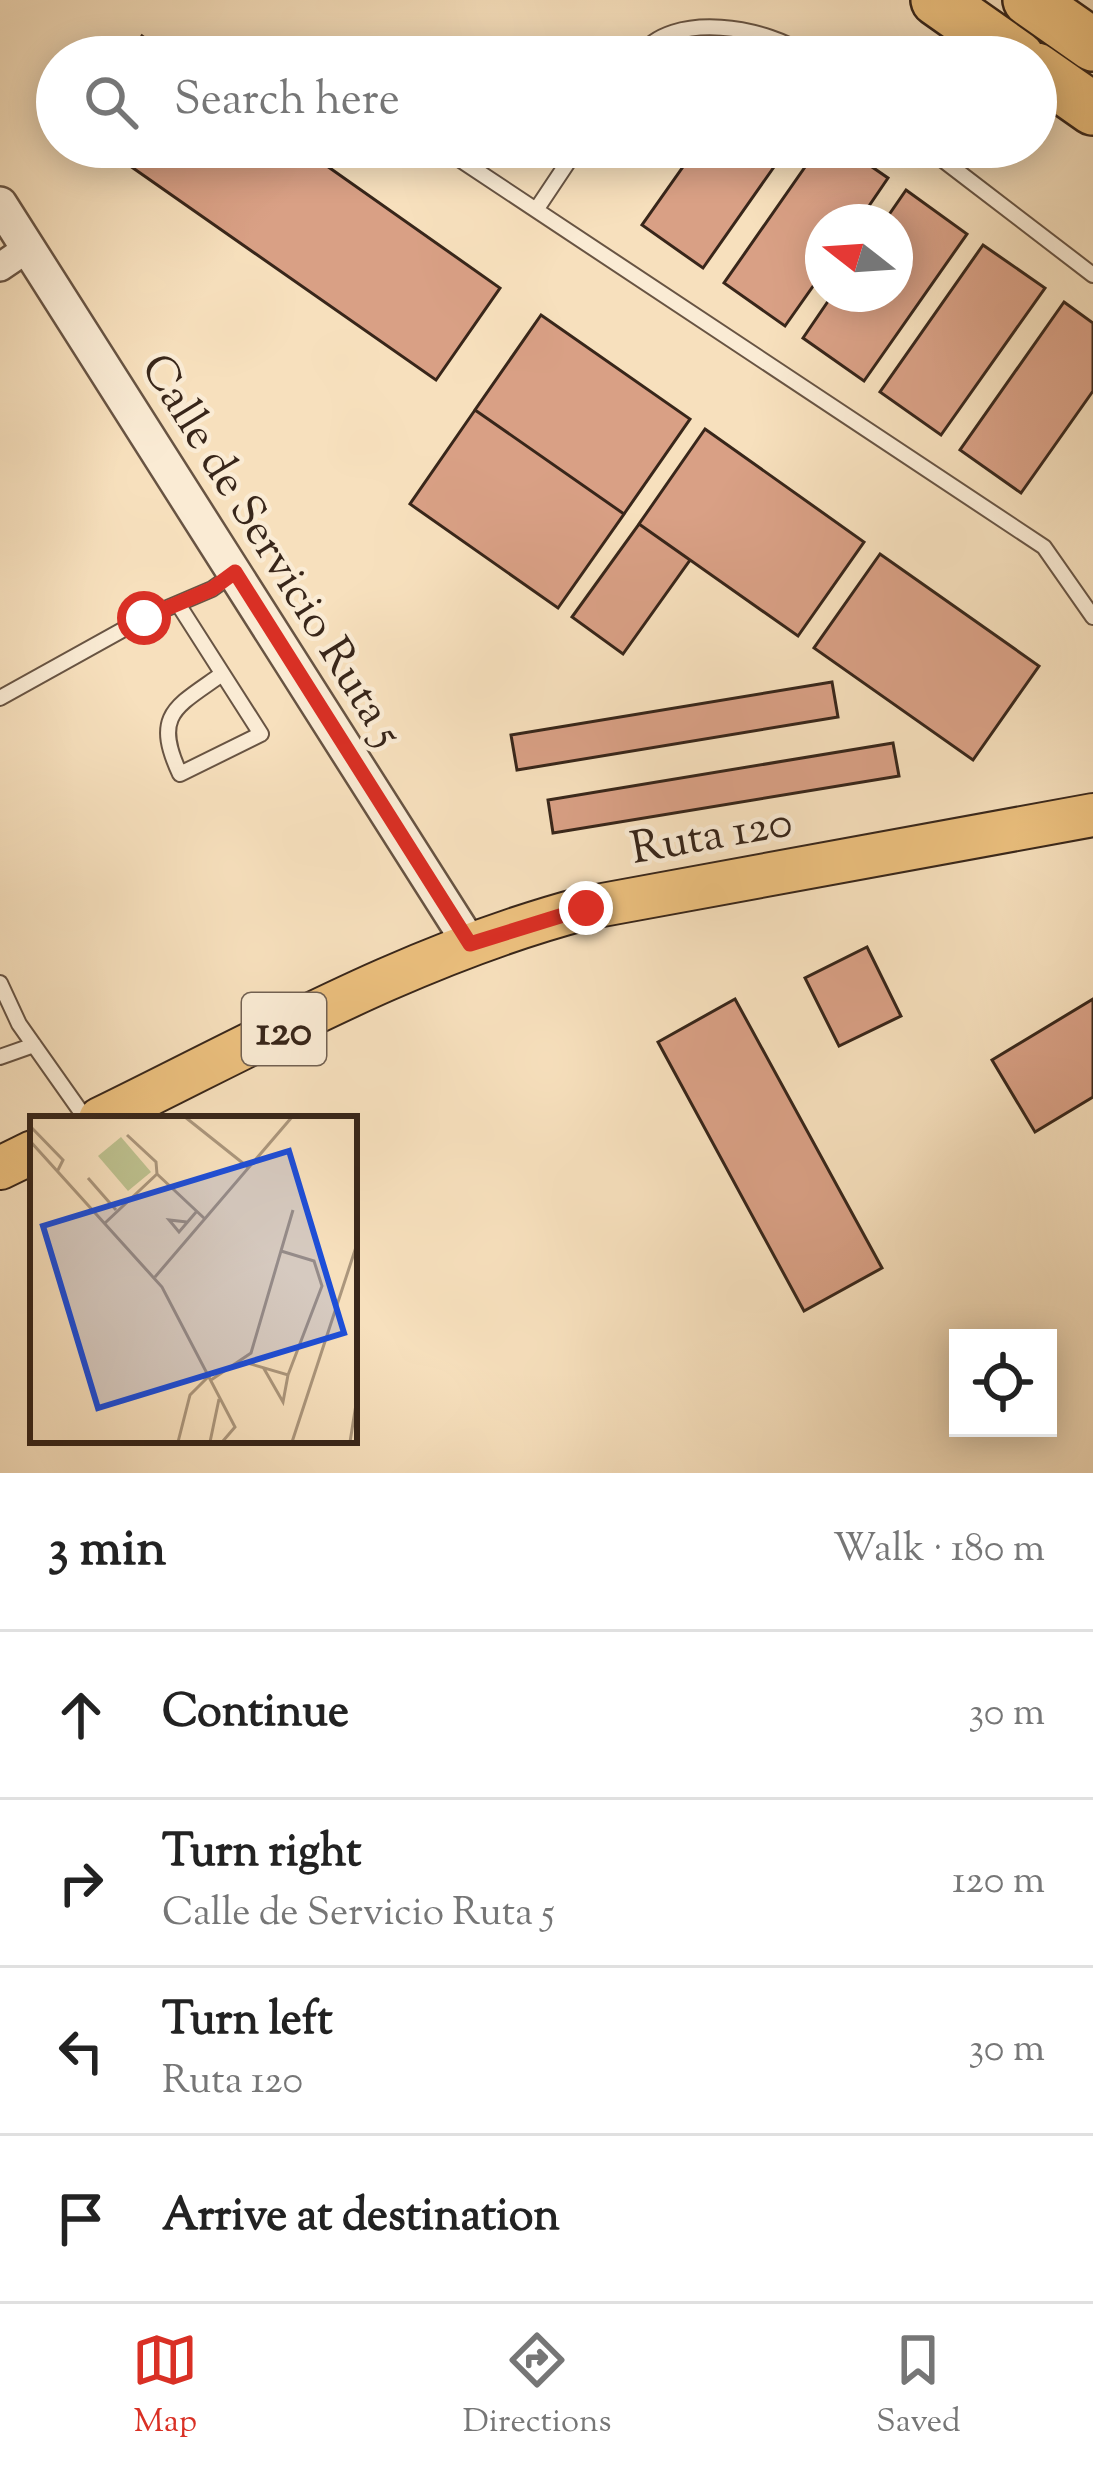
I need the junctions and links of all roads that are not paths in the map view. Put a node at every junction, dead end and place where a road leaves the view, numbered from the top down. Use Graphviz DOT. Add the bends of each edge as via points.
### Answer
graph roads {
  1 [pos="937,0"];
  2 [pos="1029,0"];
  3 [pos="668,36"];
  4 [pos="764,36"];
  5 [pos="988,36"];
  6 [pos="1093,45"];
  7 [pos="1057,84"];
  8 [pos="1093,109"];
  9 [pos="473,168"];
  10 [pos="564,168"];
  11 [pos="953,168"];
  12 [pos="0,204"];
  13 [pos="536,210"];
  14 [pos="14,257"];
  15 [pos="1093,275"];
  16 [pos="235,572"];
  17 [pos="1093,584"];
  18 [pos="1084,600"];
  19 [pos="178,604"];
  20 [pos="1093,617"];
  21 [pos="222,674"];
  22 [pos="0,698"];
  23 [pos="1093,815"];
  24 [pos="470,944"];
  25 [pos="0,982"];
  26 [pos="34,1046"];
  27 [pos="0,1057"];
  28 [pos="84,1116"];
  29 [pos="106,1116"];
  30 [pos="30,1153"];
  31 [pos="0,1168"];
  1 -- 5 [label="highway"];
  2 -- 6 [label="highway"];
  3 -- 4 [label="lane" via="715,27"];
  7 -- 8 [label="highway"];
  9 -- 13 [label="lane"];
  10 -- 13 [label="lane"];
  11 -- 15 [label="lane"];
  12 -- 14 [label="street, Calle de Servicio Ruta 5"];
  13 -- 18 [label="lane" via="1044,547"];
  14 -- 16 [label="street, Calle de Servicio Ruta 5"];
  16 -- 19 [label="lane"];
  16 -- 24 [label="street, Calle de Servicio Ruta 5"];
  17 -- 18 [label="lane"];
  18 -- 20 [label="lane"];
  19 -- 21 [label="lane"];
  19 -- 22 [label="lane"];
  21 -- 21 [label="lane" via="261,734 180,774 166,746 177,706"];
  23 -- 24 [label="main road, Ruta 120 / 120" via="586,908"];
  24 -- 29 [label="main road, Ruta 120 / 120"];
  25 -- 26 [label="lane"];
  26 -- 27 [label="lane"];
  26 -- 28 [label="lane"];
  30 -- 31 [label="main road"];
}
